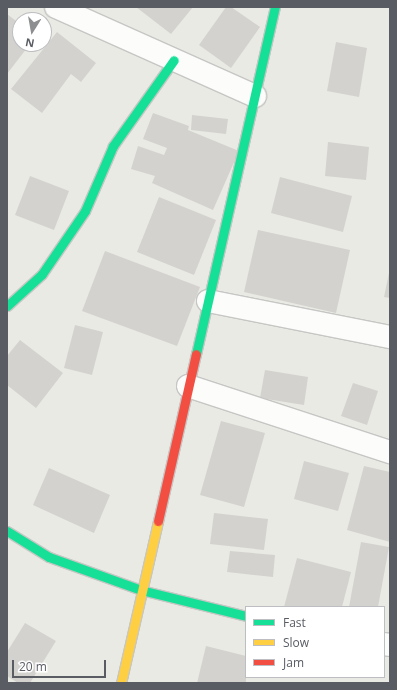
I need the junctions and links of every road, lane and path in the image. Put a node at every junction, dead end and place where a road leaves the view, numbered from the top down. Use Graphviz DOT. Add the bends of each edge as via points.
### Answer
graph roads {
  1 [pos="56,7"];
  2 [pos="275,7"];
  3 [pos="174,60"];
  4 [pos="254,96"];
  5 [pos="208,301"];
  6 [pos="7,306"];
  7 [pos="390,337"];
  8 [pos="188,386"];
  9 [pos="390,452"];
  10 [pos="7,531"];
  11 [pos="141,590"];
  12 [pos="245,616"];
  13 [pos="121,683"];
  1 -- 3 [label="street"];
  2 -- 4 [label="street"];
  3 -- 4 [label="street"];
  3 -- 6 [label="street" via="113,146 85,211 42,274"];
  4 -- 5 [label="street"];
  5 -- 7 [label="street"];
  5 -- 8 [label="street"];
  8 -- 9 [label="street"];
  8 -- 11 [label="street"];
  10 -- 11 [label="street" via="49,557"];
  11 -- 12 [label="street"];
  11 -- 13 [label="street"];
}
